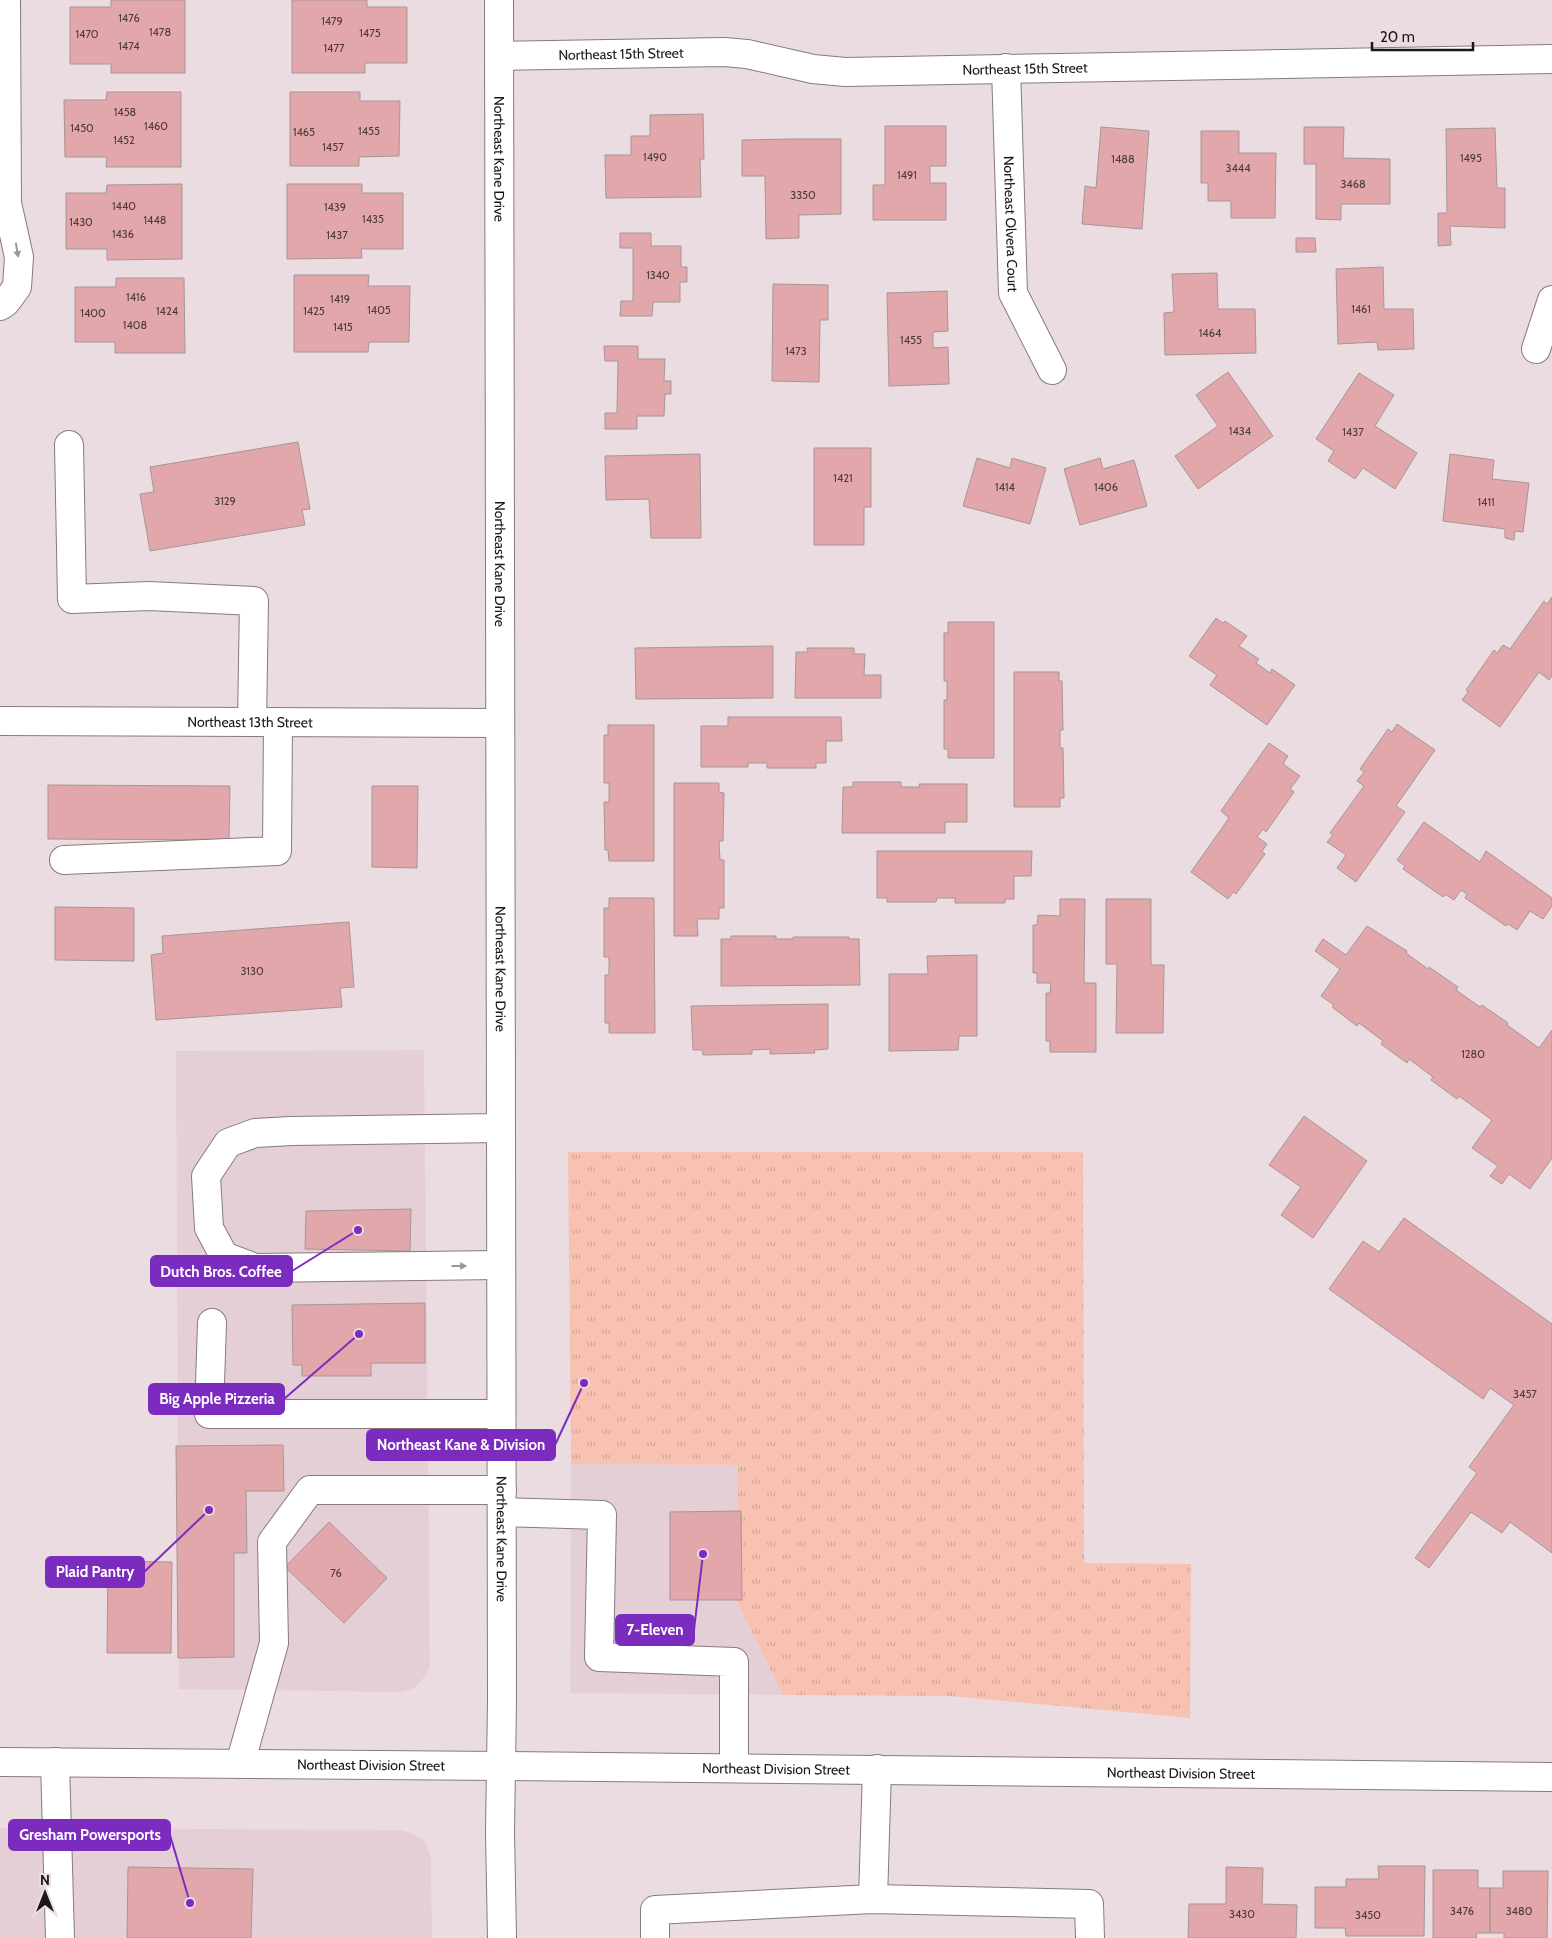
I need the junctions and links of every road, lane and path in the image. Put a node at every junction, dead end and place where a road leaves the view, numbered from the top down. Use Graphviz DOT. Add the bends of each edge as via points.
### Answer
graph roads {
  1 [pos="6,0"];
  2 [pos="499,0"];
  3 [pos="499,56"];
  4 [pos="1552,59"];
  5 [pos="1006,68"];
  6 [pos="3,205"];
  7 [pos="1552,300"];
  8 [pos="0,306"];
  9 [pos="1536,349"];
  10 [pos="1052,370"];
  11 [pos="69,445"];
  12 [pos="0,721"];
  13 [pos="265,722"];
  14 [pos="500,723"];
  15 [pos="64,860"];
  16 [pos="500,1128"];
  17 [pos="501,1265"];
  18 [pos="212,1323"];
  19 [pos="501,1414"];
  20 [pos="502,1501"];
  21 [pos="0,1762"];
  22 [pos="55,1762"];
  23 [pos="240,1764"];
  24 [pos="501,1766"];
  25 [pos="734,1768"];
  26 [pos="877,1770"];
  27 [pos="1552,1777"];
  28 [pos="874,1899"];
  29 [pos="60,1938"];
  30 [pos="502,1938"];
  31 [pos="655,1938"];
  32 [pos="1090,1938"];
  1 -- 6 [label="street"];
  2 -- 3 [label="street, Northeast Kane Drive"];
  3 -- 5 [label="street, Northeast 15th Street" via="724,52 845,72"];
  3 -- 14 [label="street, Northeast Kane Drive"];
  4 -- 5 [label="street, Northeast 15th Street"];
  5 -- 10 [label="street, Northeast Olvera Court" via="1013,293"];
  6 -- 8 [label="street, one-way" via="18,264 17,287"];
  7 -- 9 [label="street"];
  11 -- 13 [label="street" via="72,599 149,596 254,602"];
  12 -- 13 [label="street, Northeast 13th Street"];
  13 -- 14 [label="street, Northeast 13th Street"];
  13 -- 15 [label="street" via="277,851"];
  14 -- 16 [label="street, Northeast Kane Drive"];
  16 -- 17 [label="street, Northeast Kane Drive"];
  16 -- 17 [label="street, one-way" via="255,1133 228,1143 206,1176 209,1228 224,1256 255,1268"];
  17 -- 19 [label="street, Northeast Kane Drive"];
  18 -- 19 [label="street" via="209,1414"];
  19 -- 20 [label="street, Northeast Kane Drive"];
  20 -- 23 [label="street" via="310,1490 272,1542 274,1643"];
  20 -- 24 [label="street, Northeast Kane Drive"];
  20 -- 25 [label="street" via="602,1515 599,1657 734,1662"];
  21 -- 22 [label="street, Northeast Division Street"];
  22 -- 23 [label="street, Northeast Division Street"];
  22 -- 29 [label="street"];
  23 -- 24 [label="street, Northeast Division Street"];
  24 -- 25 [label="street, Northeast Division Street"];
  24 -- 30 [label="street, Northeast Kane Drive"];
  25 -- 26 [label="street, Northeast Division Street"];
  26 -- 27 [label="street, Northeast Division Street"];
  26 -- 28 [label="street"];
  28 -- 31 [label="street" via="655,1910"];
  28 -- 32 [label="street" via="1089,1904"];
}
